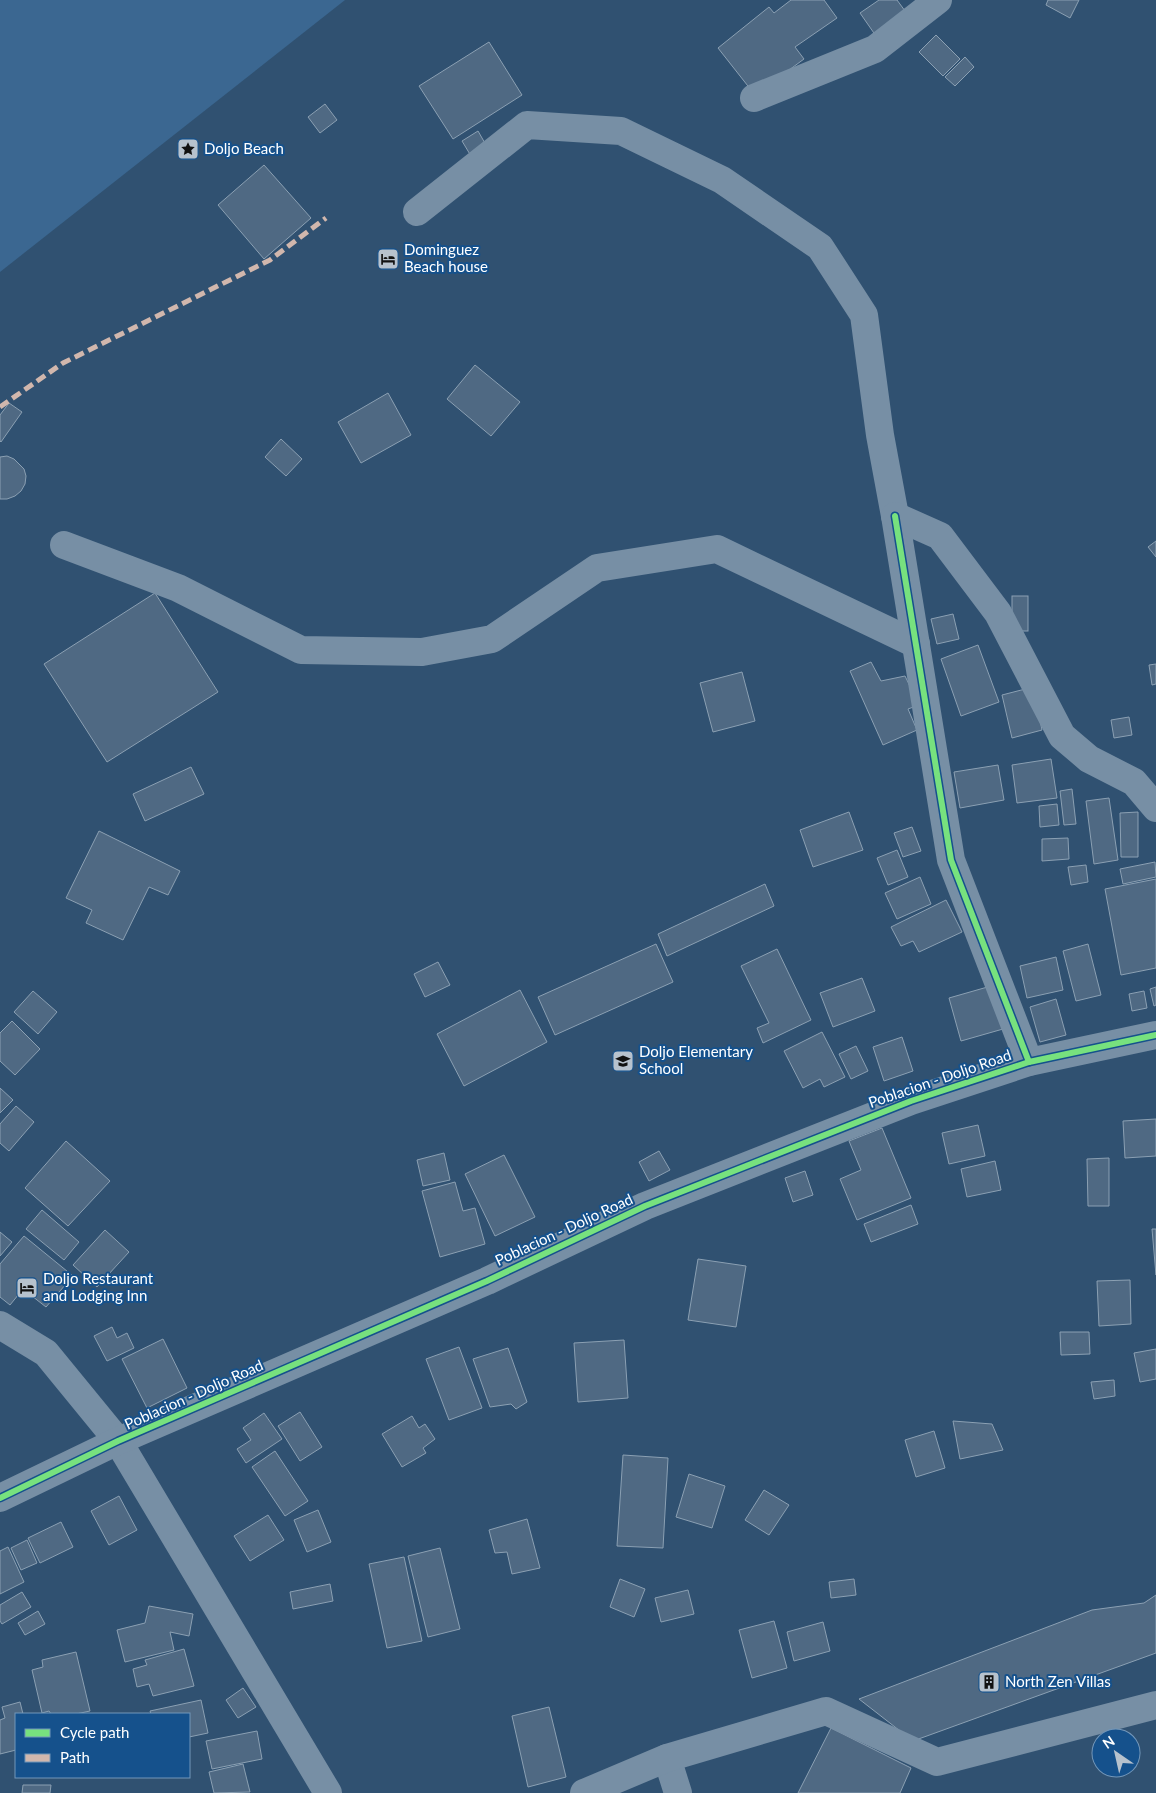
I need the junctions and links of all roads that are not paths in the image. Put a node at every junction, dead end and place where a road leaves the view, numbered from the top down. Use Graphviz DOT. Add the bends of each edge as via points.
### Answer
graph roads {
  1 [pos="938,0"];
  2 [pos="754,98"];
  3 [pos="417,212"];
  4 [pos="895,516"];
  5 [pos="64,545"];
  6 [pos="916,644"];
  7 [pos="1156,808"];
  8 [pos="1156,1035"];
  9 [pos="1029,1062"];
  10 [pos="0,1325"];
  11 [pos="118,1442"];
  12 [pos="0,1498"];
  13 [pos="1156,1705"];
  14 [pos="667,1758"];
  15 [pos="328,1793"];
  16 [pos="584,1793"];
  17 [pos="678,1793"];
  1 -- 2 [label="street" via="875,49"];
  3 -- 4 [label="street" via="527,125 621,131 722,180 820,247 864,315"];
  4 -- 6 [label="street"];
  4 -- 7 [label="street" via="940,536 998,613 1062,736 1089,759 1134,782"];
  5 -- 6 [label="street" via="178,588 301,650 422,652 492,639 597,568 717,549"];
  6 -- 9 [label="street" via="951,860"];
  8 -- 9 [label="street, Poblacion - Doljo Road"];
  9 -- 11 [label="street, Poblacion - Doljo Road" via="911,1101 645,1206 487,1281"];
  10 -- 11 [label="street" via="46,1353"];
  11 -- 12 [label="street, Poblacion - Doljo Road"];
  11 -- 15 [label="street"];
  13 -- 14 [label="street" via="936,1762 826,1711"];
  14 -- 16 [label="street"];
  14 -- 17 [label="street"];
}
